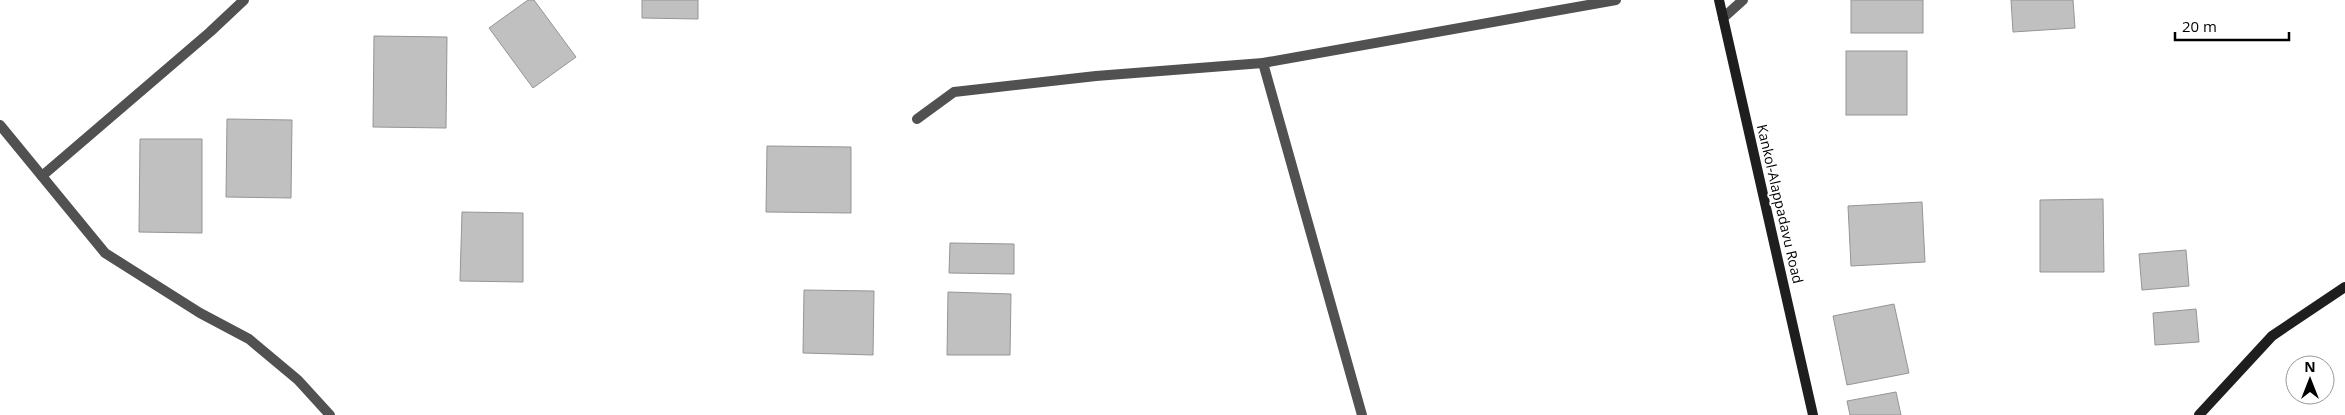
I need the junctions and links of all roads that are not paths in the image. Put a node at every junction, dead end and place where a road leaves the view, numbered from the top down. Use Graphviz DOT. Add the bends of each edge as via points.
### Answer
graph roads {
  1 [pos="244,0"];
  2 [pos="1616,0"];
  3 [pos="1719,0"];
  4 [pos="1743,0"];
  5 [pos="1723,18"];
  6 [pos="1263,63"];
  7 [pos="918,119"];
  8 [pos="0,125"];
  9 [pos="42,176"];
  10 [pos="2345,287"];
  11 [pos="330,415"];
  12 [pos="1362,415"];
  13 [pos="1813,415"];
  14 [pos="2199,415"];
  1 -- 9 [label="street"];
  2 -- 6 [label="street"];
  3 -- 5 [label="main road, Kankol-Alappadavu Road"];
  4 -- 5 [label="street"];
  5 -- 13 [label="main road, Kankol-Alappadavu Road"];
  6 -- 7 [label="street" via="954,92"];
  6 -- 12 [label="street"];
  8 -- 9 [label="street"];
  9 -- 11 [label="street" via="105,253 249,339 298,380"];
  10 -- 14 [label="main road" via="2272,336"];
}
